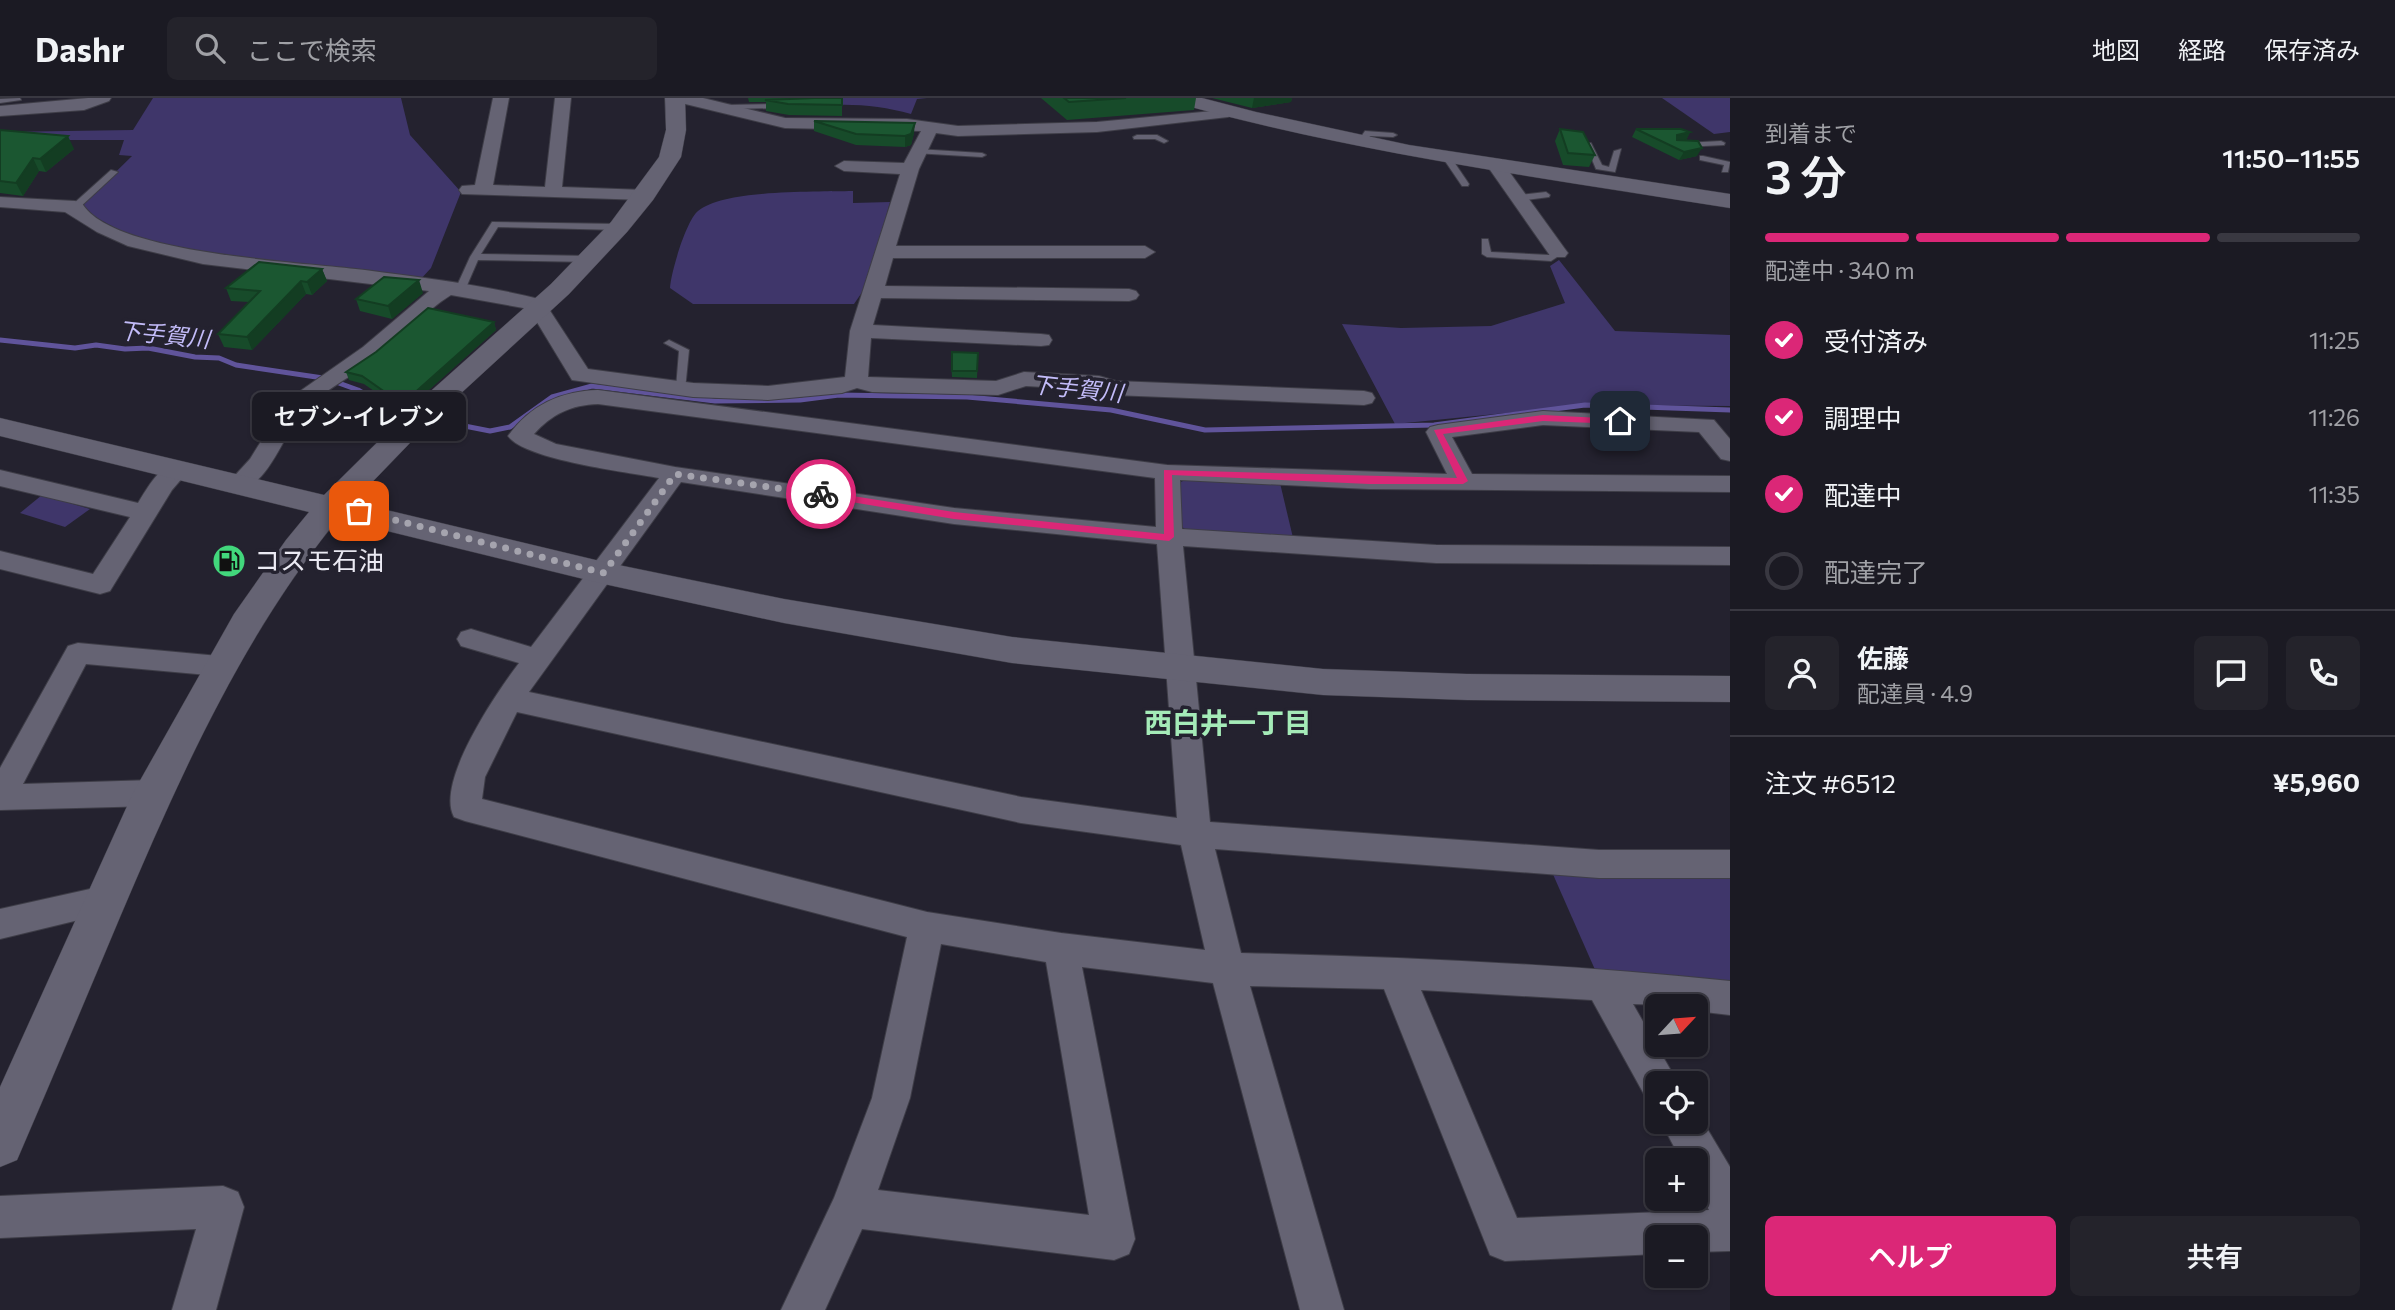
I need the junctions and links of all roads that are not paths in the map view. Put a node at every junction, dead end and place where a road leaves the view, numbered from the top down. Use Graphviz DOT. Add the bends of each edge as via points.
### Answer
graph roads {
  1 [pos="103,98"];
  2 [pos="501,98"];
  3 [pos="563,98"];
  4 [pos="677,98"];
  5 [pos="1180,98"];
  6 [pos="17,100"];
  7 [pos="0,101"];
  8 [pos="799,105"];
  9 [pos="724,107"];
  10 [pos="0,111"];
  11 [pos="1228,112"];
  12 [pos="932,129"];
  13 [pos="1136,134"];
  14 [pos="1393,135"];
  15 [pos="1164,141"];
  16 [pos="1362,141"];
  17 [pos="1588,145"];
  18 [pos="1678,146"];
  19 [pos="1730,149"];
  20 [pos="1618,151"];
  21 [pos="982,155"];
  22 [pos="1447,158"];
  23 [pos="1703,158"];
  24 [pos="913,160"];
  25 [pos="844,166"];
  26 [pos="1728,166"];
  27 [pos="1497,167"];
  28 [pos="114,172"];
  29 [pos="1613,176"];
  30 [pos="1465,184"];
  31 [pos="554,192"];
  32 [pos="645,195"];
  33 [pos="1546,195"];
  34 [pos="1519,198"];
  35 [pos="1729,200"];
  36 [pos="0,202"];
  37 [pos="75,207"];
  38 [pos="619,227"];
  39 [pos="1485,241"];
  40 [pos="886,252"];
  41 [pos="1032,252"];
  42 [pos="1145,252"];
  43 [pos="1558,253"];
  44 [pos="475,257"];
  45 [pos="590,258"];
  46 [pos="454,289"];
  47 [pos="874,292"];
  48 [pos="1041,293"];
  49 [pos="1129,295"];
  50 [pos="538,309"];
  51 [pos="861,331"];
  52 [pos="1041,340"];
  53 [pos="669,342"];
  54 [pos="856,381"];
  55 [pos="681,388"];
  56 [pos="1364,398"];
  57 [pos="0,427"];
  58 [pos="1730,454"];
  59 [pos="178,469"];
  60 [pos="1167,472"];
  61 [pos="675,474"];
  62 [pos="0,478"];
  63 [pos="1463,481"];
  64 [pos="240,483"];
  65 [pos="1730,484"];
  66 [pos="332,505"];
  67 [pos="144,512"];
  68 [pos="1169,537"];
  69 [pos="1730,556"];
  70 [pos="3,564"];
  71 [pos="604,573"];
  72 [pos="471,639"];
  73 [pos="539,659"];
  74 [pos="219,666"];
  75 [pos="1180,668"];
  76 [pos="1730,689"];
  77 [pos="508,699"];
  78 [pos="153,793"];
  79 [pos="1195,834"];
  80 [pos="1730,864"];
  81 [pos="108,900"];
  82 [pos="0,924"];
  83 [pos="927,928"];
  84 [pos="1061,949"];
  85 [pos="1227,969"];
  86 [pos="1396,973"];
  87 [pos="1602,984"];
  88 [pos="1730,998"];
  89 [pos="1652,1071"];
  90 [pos="1688,1134"];
  91 [pos="0,1143"];
  92 [pos="1730,1206"];
  93 [pos="851,1208"];
  94 [pos="0,1217"];
  95 [pos="1730,1230"];
  96 [pos="194,1310"];
  97 [pos="803,1310"];
  98 [pos="1322,1310"];
  1 -- 10 [label="street" via="84,105"];
  2 -- 31 [label="street" via="475,191"];
  3 -- 31 [label="street"];
  4 -- 9 [label="street"];
  4 -- 32 [label="street" via="674,144"];
  5 -- 11 [label="street"];
  6 -- 7 [label="lane"];
  8 -- 9 [label="lane"];
  9 -- 12 [label="street" via="785,123 907,124"];
  11 -- 13 [label="street"];
  11 -- 16 [label="street"];
  12 -- 13 [label="street"];
  12 -- 24 [label="street"];
  13 -- 15 [label="lane"];
  14 -- 16 [label="lane" via="1368,133"];
  16 -- 22 [label="street"];
  17 -- 29 [label="lane" via="1599,167"];
  18 -- 19 [label="lane" via="1719,142"];
  20 -- 29 [label="lane"];
  21 -- 24 [label="lane"];
  22 -- 27 [label="street"];
  22 -- 30 [label="lane"];
  23 -- 26 [label="lane"];
  24 -- 25 [label="street"];
  24 -- 40 [label="street"];
  27 -- 29 [label="street"];
  27 -- 34 [label="street"];
  28 -- 37 [label="lane"];
  29 -- 35 [label="street"];
  31 -- 32 [label="street"];
  32 -- 38 [label="street"];
  33 -- 34 [label="lane"];
  34 -- 43 [label="street"];
  36 -- 37 [label="street"];
  37 -- 46 [label="street" via="87,220 120,236 192,256"];
  38 -- 44 [label="lane" via="495,224"];
  38 -- 45 [label="street"];
  39 -- 43 [label="lane" via="1487,254 1551,258"];
  40 -- 41 [label="street"];
  40 -- 47 [label="street"];
  41 -- 42 [label="street"];
  41 -- 48 [label="street"];
  44 -- 45 [label="lane"];
  44 -- 46 [label="lane"];
  45 -- 50 [label="street"];
  46 -- 50 [label="street" via="536,304"];
  46 -- 64 [label="street" via="429,300 371,352 295,406 259,463"];
  47 -- 48 [label="street"];
  47 -- 51 [label="street"];
  48 -- 49 [label="street"];
  50 -- 55 [label="street" via="580,375"];
  50 -- 66 [label="street" via="418,418"];
  51 -- 52 [label="street"];
  51 -- 54 [label="street"];
  53 -- 55 [label="lane" via="684,350"];
  54 -- 55 [label="street" via="768,393"];
  54 -- 56 [label="street" via="998,388 1024,379 1099,383 1113,388"];
  57 -- 59 [label="street"];
  58 -- 63 [label="street" via="1706,425 1543,418 1438,432"];
  59 -- 64 [label="street"];
  59 -- 67 [label="street"];
  60 -- 61 [label="street" via="598,397 561,401 520,436 549,450"];
  60 -- 63 [label="street"];
  60 -- 68 [label="street"];
  61 -- 68 [label="street" via="954,516"];
  61 -- 71 [label="street"];
  62 -- 67 [label="street"];
  63 -- 65 [label="street"];
  64 -- 66 [label="street"];
  66 -- 71 [label="street"];
  66 -- 74 [label="street" via="296,547"];
  67 -- 70 [label="street" via="100,585"];
  68 -- 69 [label="street" via="1436,554"];
  68 -- 75 [label="street"];
  71 -- 73 [label="street"];
  71 -- 75 [label="street" via="784,611 1012,650"];
  72 -- 73 [label="street"];
  73 -- 77 [label="street"];
  74 -- 78 [label="street"];
  74 -- 78 [label="street" via="78,653 0,797"];
  75 -- 76 [label="street" via="1324,682"];
  75 -- 79 [label="street"];
  77 -- 79 [label="street" via="1021,810"];
  77 -- 83 [label="street" via="469,777 465,808"];
  78 -- 81 [label="street"];
  79 -- 80 [label="street" via="1599,864"];
  79 -- 85 [label="street"];
  81 -- 82 [label="street"];
  81 -- 91 [label="street"];
  83 -- 84 [label="street"];
  83 -- 93 [label="street" via="891,1098"];
  84 -- 85 [label="street"];
  84 -- 93 [label="street" via="1114,1239"];
  85 -- 86 [label="street"];
  85 -- 98 [label="street"];
  86 -- 87 [label="street"];
  86 -- 95 [label="street" via="1505,1240"];
  87 -- 88 [label="street"];
  87 -- 89 [label="street"];
  90 -- 92 [label="street"];
  93 -- 97 [label="street"];
  94 -- 96 [label="street" via="223,1207"];
}
